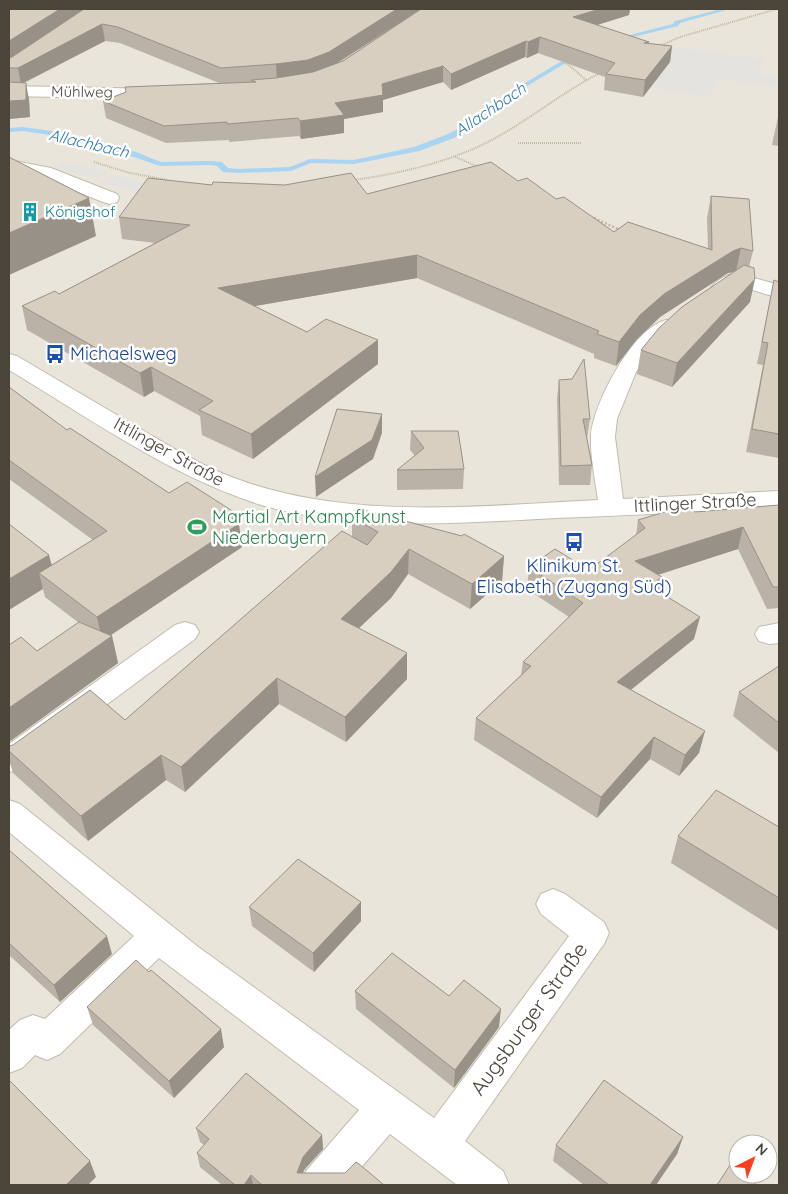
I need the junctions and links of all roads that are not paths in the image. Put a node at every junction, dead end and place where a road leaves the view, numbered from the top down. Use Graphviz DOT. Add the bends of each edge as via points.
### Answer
graph roads {
  1 [pos="9,91"];
  2 [pos="173,94"];
  3 [pos="9,165"];
  4 [pos="110,198"];
  5 [pos="779,292"];
  6 [pos="706,299"];
  7 [pos="684,314"];
  8 [pos="9,360"];
  9 [pos="779,499"];
  10 [pos="611,506"];
  11 [pos="185,632"];
  12 [pos="9,760"];
  13 [pos="9,814"];
  14 [pos="553,904"];
  15 [pos="158,936"];
  16 [pos="9,1055"];
  17 [pos="387,1108"];
  18 [pos="438,1144"];
  19 [pos="320,1185"];
  20 [pos="489,1185"];
  1 -- 2 [label="street, Mühlweg"];
  3 -- 4 [label="street" via="45,172"];
  5 -- 6 [label="street" via="736,279"];
  7 -- 10 [label="street, Ittlinger Straße" via="646,345 625,371 604,419"];
  8 -- 10 [label="street, Ittlinger Straße" via="197,471 268,498 333,511 420,516"];
  9 -- 10 [label="street, Ittlinger Straße"];
  11 -- 12 [label="street"];
  13 -- 15 [label="street"];
  14 -- 18 [label="street, Augsburger Straße" via="592,932"];
  15 -- 16 [label="street" via="47,1042 34,1032"];
  15 -- 17 [label="street"];
  17 -- 18 [label="street"];
  17 -- 19 [label="street"];
  18 -- 20 [label="street"];
}
